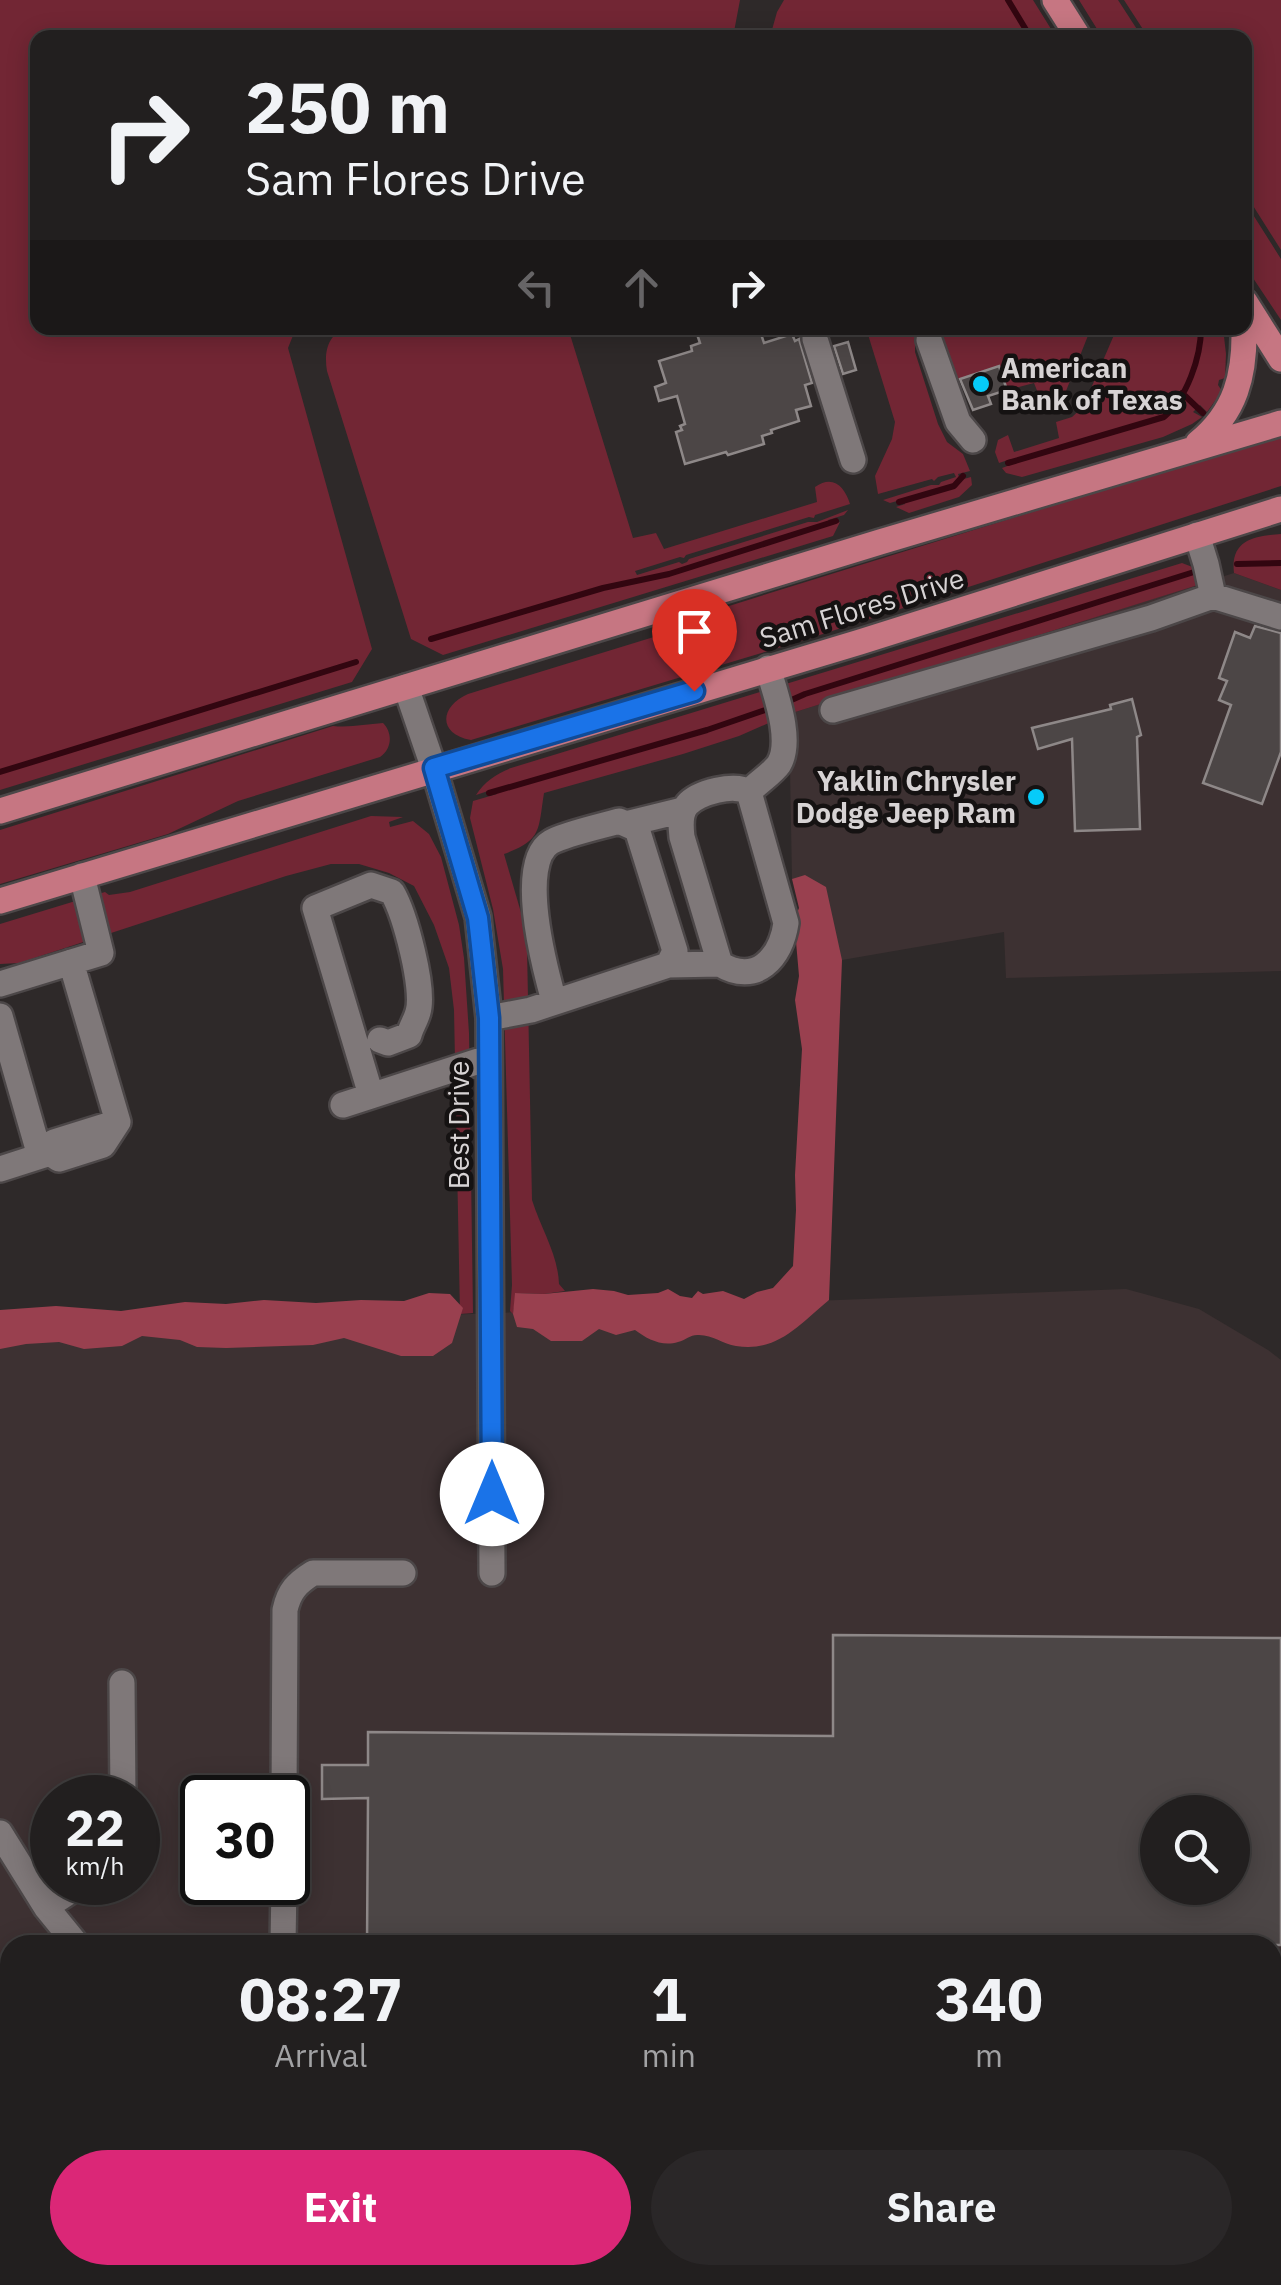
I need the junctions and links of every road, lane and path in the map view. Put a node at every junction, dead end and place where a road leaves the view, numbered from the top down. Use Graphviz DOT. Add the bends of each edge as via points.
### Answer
graph roads {
  1 [pos="1055,0"];
  2 [pos="1074,30"];
  3 [pos="1262,332"];
  4 [pos="815,335"];
  5 [pos="928,340"];
  6 [pos="1281,359"];
  7 [pos="1281,423"];
  8 [pos="973,440"];
  9 [pos="1186,450"];
  10 [pos="853,460"];
  11 [pos="1281,509"];
  12 [pos="1248,519"];
  13 [pos="1281,520"];
  14 [pos="1197,534"];
  15 [pos="1212,596"];
  16 [pos="1281,617"];
  17 [pos="768,668"];
  18 [pos="406,687"];
  19 [pos="833,710"];
  20 [pos="434,768"];
  21 [pos="749,792"];
  22 [pos="683,810"];
  23 [pos="0,811"];
  24 [pos="626,824"];
  25 [pos="82,876"];
  26 [pos="0,901"];
  27 [pos="71,962"];
  28 [pos="720,964"];
  29 [pos="668,965"];
  30 [pos="0,984"];
  31 [pos="554,1002"];
  32 [pos="0,1016"];
  33 [pos="489,1018"];
  34 [pos="369,1045"];
  35 [pos="488,1058"];
  36 [pos="372,1096"];
  37 [pos="343,1105"];
  38 [pos="45,1155"];
  39 [pos="0,1169"];
  40 [pos="403,1573"];
  41 [pos="492,1574"];
  42 [pos="122,1683"];
  43 [pos="123,1775"];
  44 [pos="284,1775"];
  45 [pos="0,1833"];
  46 [pos="49,1905"];
  47 [pos="284,1905"];
  48 [pos="46,1907"];
  49 [pos="51,1935"];
  50 [pos="69,1935"];
  51 [pos="283,1935"];
  1 -- 2 [label="main road"];
  3 -- 6 [label="main road"];
  3 -- 9 [label="main road" via="1222,421"];
  4 -- 10 [label="street"];
  5 -- 8 [label="street" via="958,422"];
  7 -- 9 [label="main road, Sam Flores Drive"];
  9 -- 18 [label="main road, Sam Flores Drive"];
  11 -- 12 [label="main road, Sam Flores Drive"];
  12 -- 13 [label="main road"];
  12 -- 14 [label="main road, Sam Flores Drive"];
  14 -- 15 [label="street"];
  14 -- 17 [label="main road, Sam Flores Drive"];
  15 -- 16 [label="street"];
  15 -- 19 [label="street"];
  17 -- 20 [label="main road, Sam Flores Drive"];
  17 -- 21 [label="street" via="784,745 779,764"];
  18 -- 20 [label="street, Best Drive"];
  18 -- 23 [label="main road, Sam Flores Drive"];
  20 -- 25 [label="main road, Sam Flores Drive"];
  20 -- 33 [label="street, Best Drive" via="478,918"];
  21 -- 22 [label="street" via="740,786 716,790"];
  21 -- 28 [label="street" via="786,923 784,940 763,967 742,972"];
  22 -- 24 [label="street"];
  22 -- 28 [label="street" via="682,838"];
  24 -- 29 [label="street" via="637,829 675,951"];
  24 -- 31 [label="street" via="548,843 536,862 542,960"];
  25 -- 26 [label="main road, Sam Flores Drive"];
  25 -- 27 [label="street" via="101,954"];
  27 -- 30 [label="street"];
  27 -- 38 [label="street" via="118,1122 54,1142"];
  28 -- 29 [label="street"];
  29 -- 31 [label="street"];
  31 -- 33 [label="street"];
  32 -- 38 [label="street"];
  33 -- 35 [label="street, Best Drive"];
  34 -- 34 [label="street" via="403,1022 412,1025 419,1010 416,962 398,902 392,892 371,886 315,908"];
  34 -- 36 [label="street"];
  35 -- 36 [label="street"];
  35 -- 41 [label="street, Best Drive"];
  36 -- 37 [label="street"];
  38 -- 39 [label="street"];
  40 -- 44 [label="street" via="313,1573 289,1593"];
  42 -- 43 [label="street"];
  45 -- 48 [label="street"];
  46 -- 48 [label="street"];
  47 -- 51 [label="street"];
  48 -- 49 [label="street"];
  48 -- 50 [label="street"];
}
